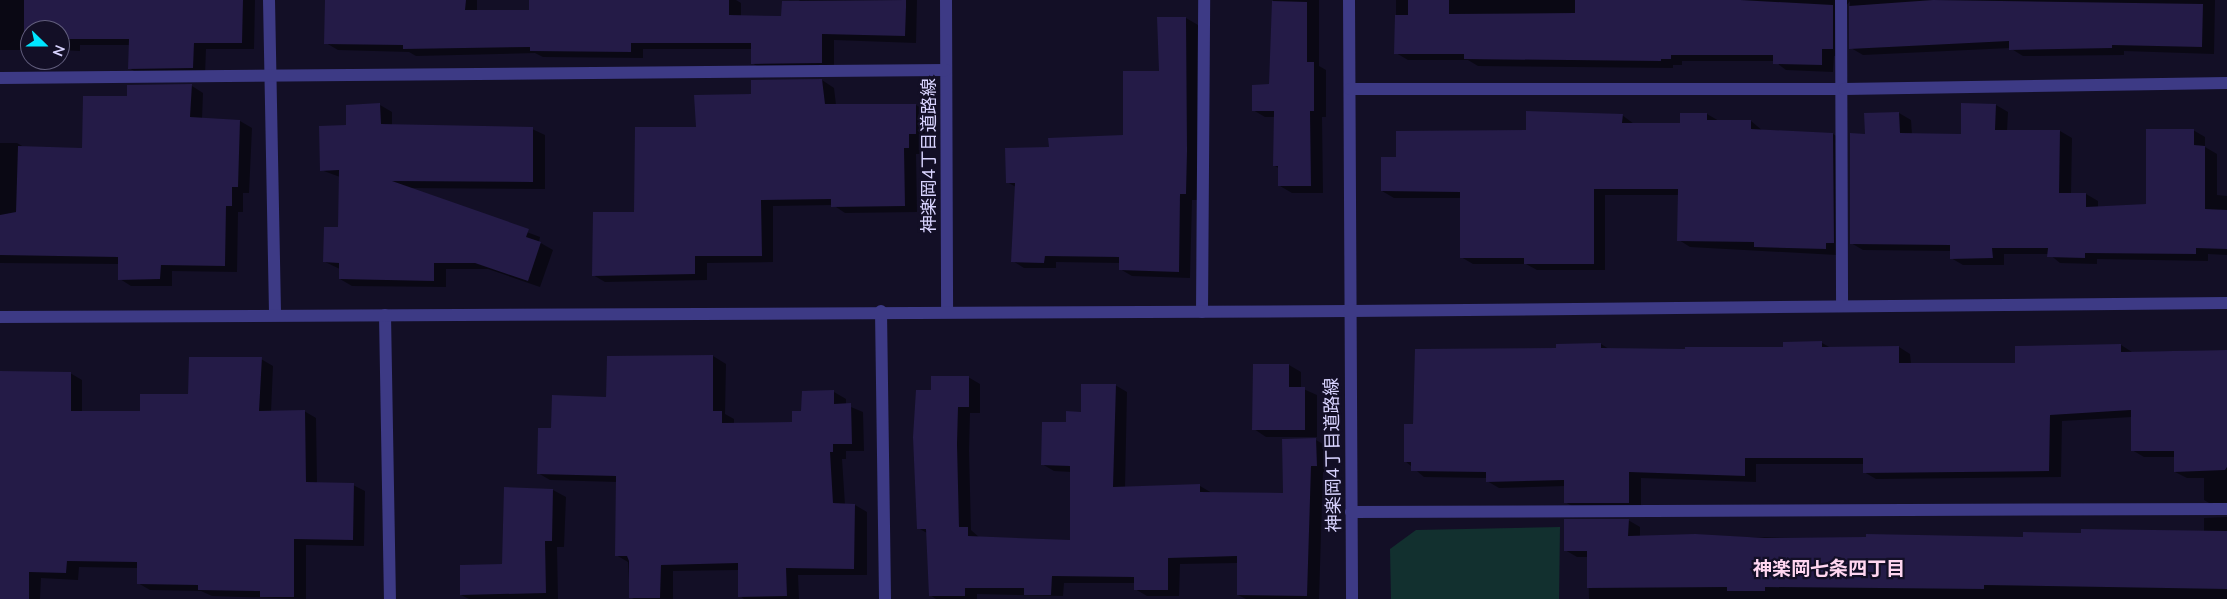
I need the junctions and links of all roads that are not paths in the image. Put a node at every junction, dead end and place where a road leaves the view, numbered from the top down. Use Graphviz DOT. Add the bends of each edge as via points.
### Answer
graph roads {
  1 [pos="269,0"];
  2 [pos="946,0"];
  3 [pos="1204,0"];
  4 [pos="1349,0"];
  5 [pos="1841,0"];
  6 [pos="946,70"];
  7 [pos="270,74"];
  8 [pos="0,78"];
  9 [pos="2227,83"];
  10 [pos="1844,89"];
  11 [pos="1350,90"];
  12 [pos="2227,303"];
  13 [pos="1842,306"];
  14 [pos="1349,311"];
  15 [pos="881,312"];
  16 [pos="947,312"];
  17 [pos="1202,312"];
  18 [pos="275,314"];
  19 [pos="385,315"];
  20 [pos="0,317"];
  21 [pos="2227,508"];
  22 [pos="1351,512"];
  23 [pos="390,599"];
  24 [pos="885,599"];
  25 [pos="1352,599"];
  1 -- 7 [label="street"];
  2 -- 6 [label="street, 神楽岡4丁目道路線"];
  3 -- 17 [label="street"];
  4 -- 11 [label="street, 神楽岡4丁目道路線"];
  5 -- 10 [label="street"];
  6 -- 7 [label="street"];
  6 -- 16 [label="street, 神楽岡4丁目道路線"];
  7 -- 8 [label="street"];
  7 -- 18 [label="street"];
  9 -- 10 [label="street"];
  10 -- 11 [label="street"];
  10 -- 13 [label="street"];
  11 -- 14 [label="street, 神楽岡4丁目道路線"];
  12 -- 13 [label="street"];
  13 -- 14 [label="street"];
  14 -- 17 [label="street"];
  14 -- 22 [label="street, 神楽岡4丁目道路線"];
  15 -- 16 [label="street"];
  15 -- 19 [label="street"];
  15 -- 24 [label="street"];
  16 -- 17 [label="street"];
  18 -- 19 [label="street"];
  18 -- 20 [label="street"];
  19 -- 23 [label="street"];
  21 -- 22 [label="street"];
  22 -- 25 [label="street, 神楽岡4丁目道路線"];
}
